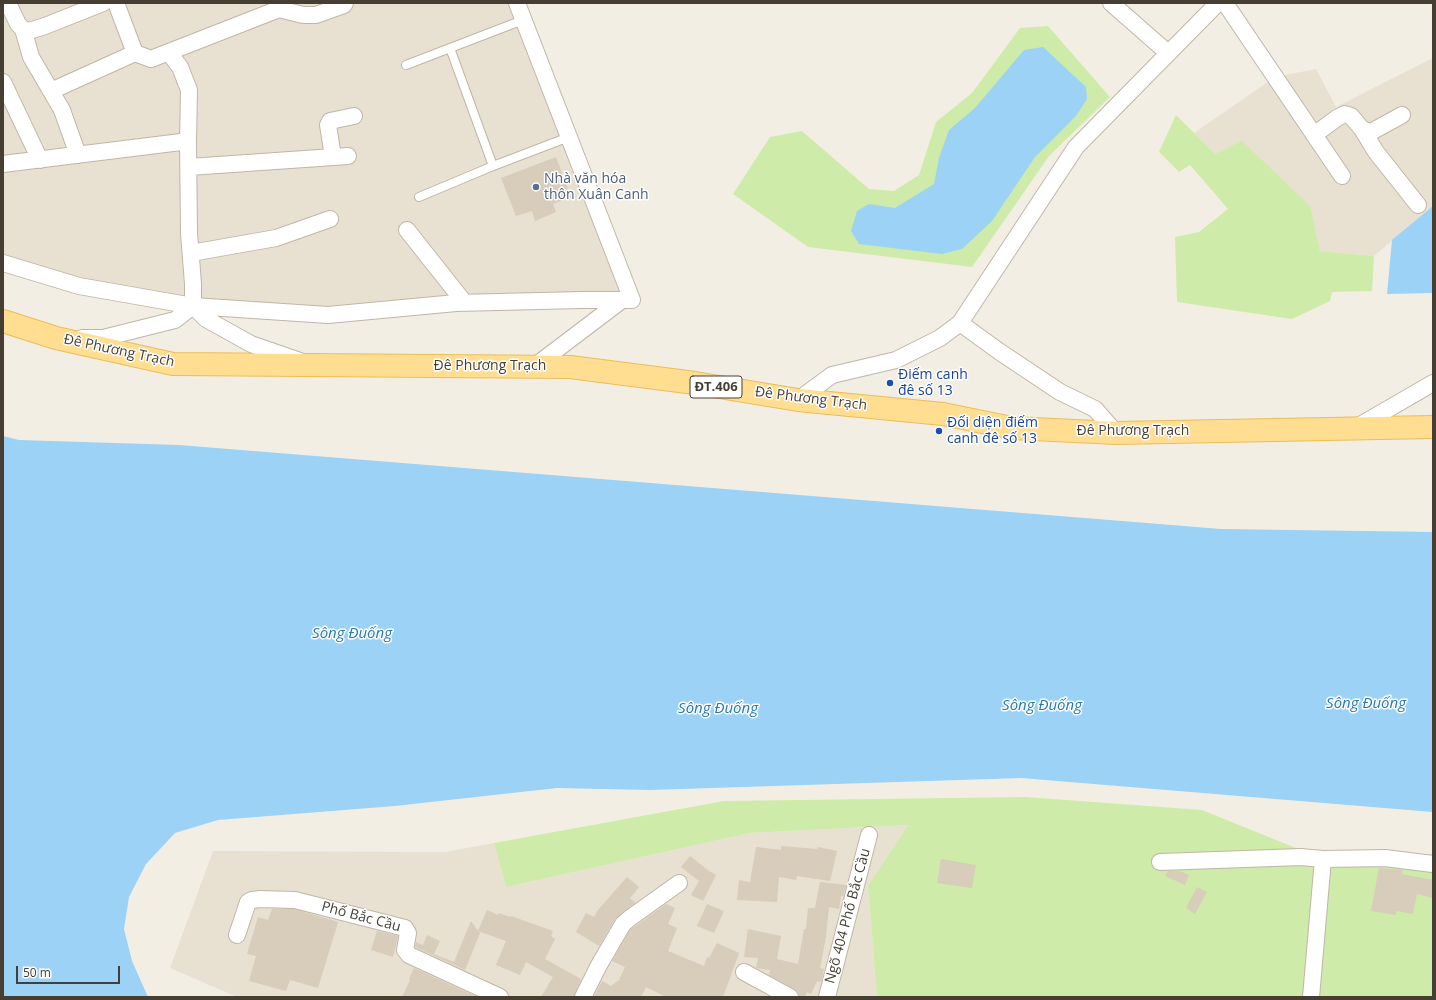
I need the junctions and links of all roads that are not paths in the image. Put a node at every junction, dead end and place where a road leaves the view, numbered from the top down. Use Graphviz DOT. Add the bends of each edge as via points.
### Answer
graph roads {
  1 [pos="8,3"];
  2 [pos="103,3"];
  3 [pos="116,3"];
  4 [pos="345,3"];
  5 [pos="517,3"];
  6 [pos="1112,3"];
  7 [pos="1218,3"];
  8 [pos="1225,3"];
  9 [pos="523,20"];
  10 [pos="23,29"];
  11 [pos="450,48"];
  12 [pos="135,53"];
  13 [pos="169,53"];
  14 [pos="1168,53"];
  15 [pos="406,65"];
  16 [pos="3,82"];
  17 [pos="50,91"];
  18 [pos="1402,115"];
  19 [pos="354,116"];
  20 [pos="1362,129"];
  21 [pos="1314,135"];
  22 [pos="569,137"];
  23 [pos="188,142"];
  24 [pos="78,155"];
  25 [pos="40,160"];
  26 [pos="3,164"];
  27 [pos="493,166"];
  28 [pos="189,167"];
  29 [pos="1342,176"];
  30 [pos="418,197"];
  31 [pos="1418,204"];
  32 [pos="330,219"];
  33 [pos="407,230"];
  34 [pos="191,253"];
  35 [pos="3,263"];
  36 [pos="622,300"];
  37 [pos="464,302"];
  38 [pos="193,306"];
  39 [pos="3,321"];
  40 [pos="960,323"];
  41 [pos="56,338"];
  42 [pos="312,365"];
  43 [pos="535,366"];
  44 [pos="1433,383"];
  45 [pos="798,400"];
  46 [pos="1433,426"];
  47 [pos="1357,427"];
  48 [pos="1116,433"];
  49 [pos="869,835"];
  50 [pos="1323,859"];
  51 [pos="1160,862"];
  52 [pos="1433,864"];
  53 [pos="679,883"];
  54 [pos="237,935"];
  55 [pos="744,972"];
  56 [pos="500,997"];
  57 [pos="583,997"];
  58 [pos="790,997"];
  59 [pos="827,997"];
  60 [pos="1311,997"];
  1 -- 10 [label="street"];
  2 -- 10 [label="street" via="45,26 29,31"];
  3 -- 12 [label="street"];
  4 -- 13 [label="street" via="316,15 279,9"];
  5 -- 9 [label="street"];
  6 -- 14 [label="street"];
  7 -- 14 [label="street"];
  8 -- 21 [label="street"];
  9 -- 11 [label="lane"];
  9 -- 22 [label="street"];
  10 -- 17 [label="street" via="31,57"];
  11 -- 15 [label="lane"];
  11 -- 27 [label="lane"];
  12 -- 13 [label="street" via="151,59"];
  12 -- 17 [label="street"];
  13 -- 23 [label="street" via="180,67 189,90"];
  14 -- 40 [label="street" via="1076,147"];
  16 -- 25 [label="street"];
  17 -- 24 [label="street" via="62,110"];
  18 -- 20 [label="street" via="1371,132"];
  19 -- 28 [label="street" via="330,121 328,125 340,156"];
  20 -- 21 [label="street" via="1351,116 1345,114"];
  20 -- 31 [label="street" via="1376,152"];
  21 -- 29 [label="street"];
  22 -- 27 [label="lane"];
  22 -- 36 [label="street" via="632,300"];
  23 -- 24 [label="street"];
  23 -- 28 [label="street"];
  24 -- 25 [label="street"];
  25 -- 26 [label="street"];
  27 -- 30 [label="lane"];
  28 -- 34 [label="street"];
  32 -- 34 [label="street" via="276,238"];
  33 -- 37 [label="street"];
  34 -- 38 [label="street"];
  35 -- 38 [label="street" via="79,286"];
  36 -- 37 [label="street"];
  36 -- 43 [label="street"];
  37 -- 38 [label="street" via="328,315"];
  38 -- 41 [label="street" via="175,320 134,331 103,338"];
  38 -- 42 [label="street" via="206,319 251,344"];
  39 -- 41 [label="main road, Đê Phương Trạch / ĐT.406"];
  40 -- 45 [label="street" via="940,338 896,360 832,375"];
  40 -- 48 [label="street" via="1053,388 1095,409"];
  41 -- 42 [label="main road, Đê Phương Trạch / ĐT.406" via="173,364"];
  42 -- 43 [label="main road, Đê Phương Trạch / ĐT.406"];
  43 -- 45 [label="main road, Đê Phương Trạch / ĐT.406" via="570,366"];
  44 -- 47 [label="street"];
  45 -- 48 [label="main road, Đê Phương Trạch / ĐT.406" via="943,414 1012,428"];
  46 -- 47 [label="main road, Đê Phương Trạch / ĐT.406"];
  47 -- 48 [label="main road, Đê Phương Trạch / ĐT.406"];
  49 -- 59 [label="street, Ngõ 404 Phố Bắc Cầu"];
  50 -- 51 [label="street" via="1280,857"];
  50 -- 52 [label="street" via="1385,858"];
  50 -- 60 [label="street"];
  53 -- 57 [label="street" via="623,924"];
  54 -- 56 [label="street, Phố Bắc Cầu" via="248,902 260,899 295,900 405,928 408,933 406,950 409,955"];
  55 -- 58 [label="street"];
}
